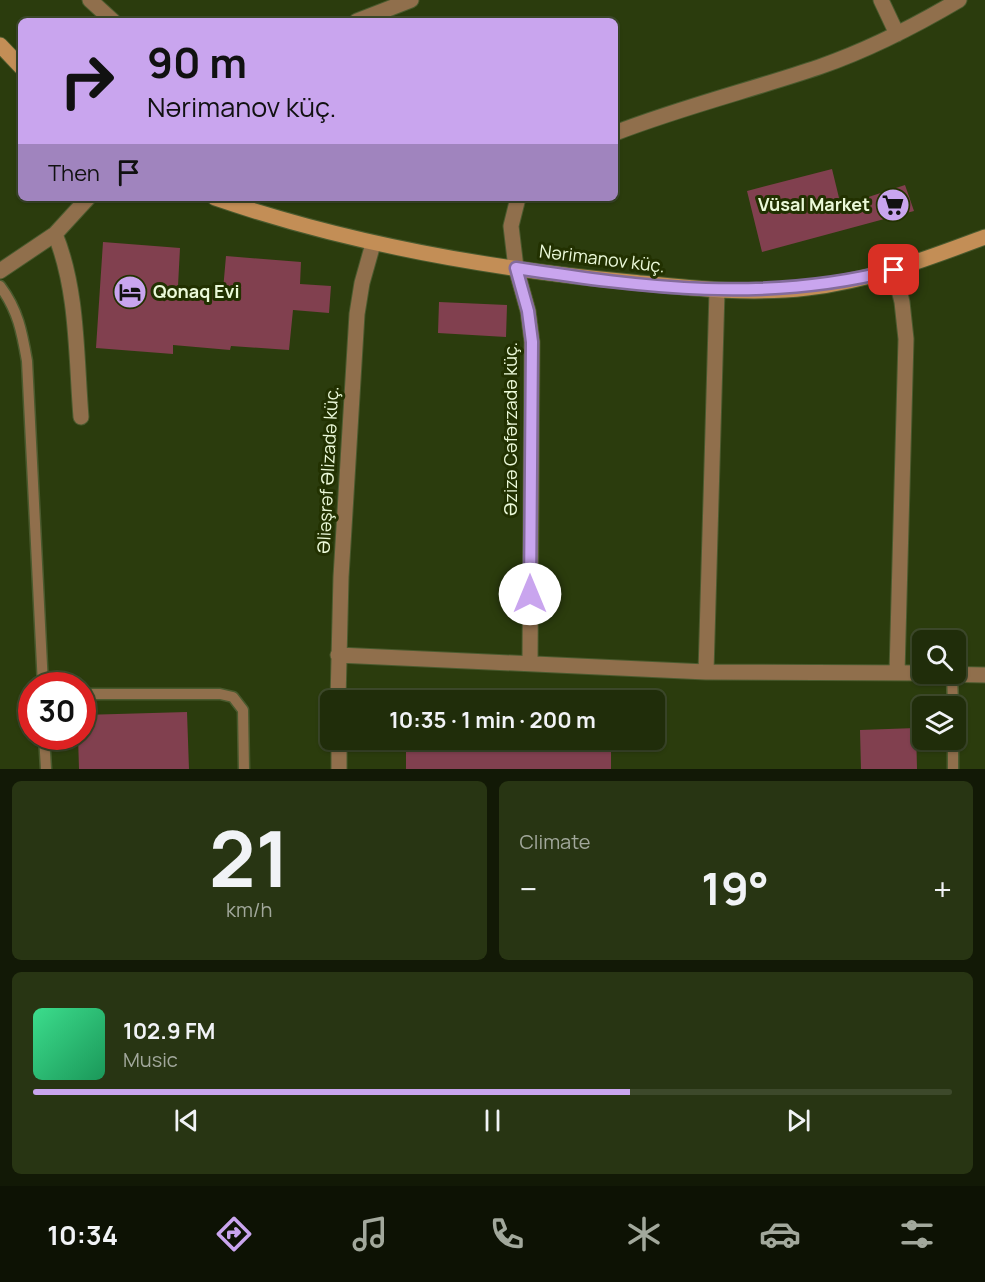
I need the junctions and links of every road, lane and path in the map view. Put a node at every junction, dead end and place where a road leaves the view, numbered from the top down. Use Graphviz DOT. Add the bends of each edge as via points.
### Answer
graph roads {
  1 [pos="90,0"];
  2 [pos="411,0"];
  3 [pos="881,0"];
  4 [pos="959,0"];
  5 [pos="110,18"];
  6 [pos="365,18"];
  7 [pos="897,34"];
  8 [pos="0,45"];
  9 [pos="18,64"];
  10 [pos="618,132"];
  11 [pos="85,201"];
  12 [pos="223,201"];
  13 [pos="518,201"];
  14 [pos="55,234"];
  15 [pos="985,237"];
  16 [pos="373,243"];
  17 [pos="516,268"];
  18 [pos="894,270"];
  19 [pos="0,271"];
  20 [pos="0,286"];
  21 [pos="717,291"];
  22 [pos="81,417"];
  23 [pos="338,655"];
  24 [pos="530,662"];
  25 [pos="42,672"];
  26 [pos="706,672"];
  27 [pos="897,673"];
  28 [pos="912,673"];
  29 [pos="966,674"];
  30 [pos="985,675"];
  31 [pos="338,690"];
  32 [pos="96,694"];
  33 [pos="45,750"];
  34 [pos="339,750"];
  35 [pos="953,750"];
  36 [pos="46,769"];
  37 [pos="244,769"];
  38 [pos="339,769"];
  39 [pos="953,769"];
  1 -- 5 [label="street"];
  2 -- 6 [label="street"];
  3 -- 7 [label="street"];
  4 -- 7 [label="street"];
  7 -- 10 [label="street" via="820,66 671,111"];
  8 -- 9 [label="main road"];
  11 -- 14 [label="street"];
  12 -- 16 [label="main road, Nərimanov küç." via="277,220"];
  13 -- 17 [label="street, Əzizə Cəfərzadə küç." via="511,226"];
  14 -- 19 [label="street"];
  14 -- 22 [label="street" via="68,281"];
  15 -- 18 [label="main road, Nərimanov küç."];
  16 -- 17 [label="main road, Nərimanov küç."];
  16 -- 23 [label="street, Əliəşrəf Əlizadə küç." via="357,314"];
  17 -- 21 [label="main road, Nərimanov küç."];
  17 -- 24 [label="street, Əzizə Cəfərzadə küç." via="532,342"];
  18 -- 21 [label="main road, Nərimanov küç." via="806,288"];
  18 -- 27 [label="street" via="906,339"];
  20 -- 25 [label="lane" via="13,303 27,361"];
  21 -- 26 [label="street"];
  23 -- 24 [label="street"];
  23 -- 31 [label="street, Əliəşrəf Əlizadə küç."];
  24 -- 26 [label="street"];
  26 -- 27 [label="street"];
  27 -- 28 [label="street"];
  29 -- 30 [label="street"];
  32 -- 37 [label="lane" via="233,697 243,710"];
  33 -- 36 [label="lane"];
  34 -- 38 [label="street"];
  35 -- 39 [label="lane"];
}
